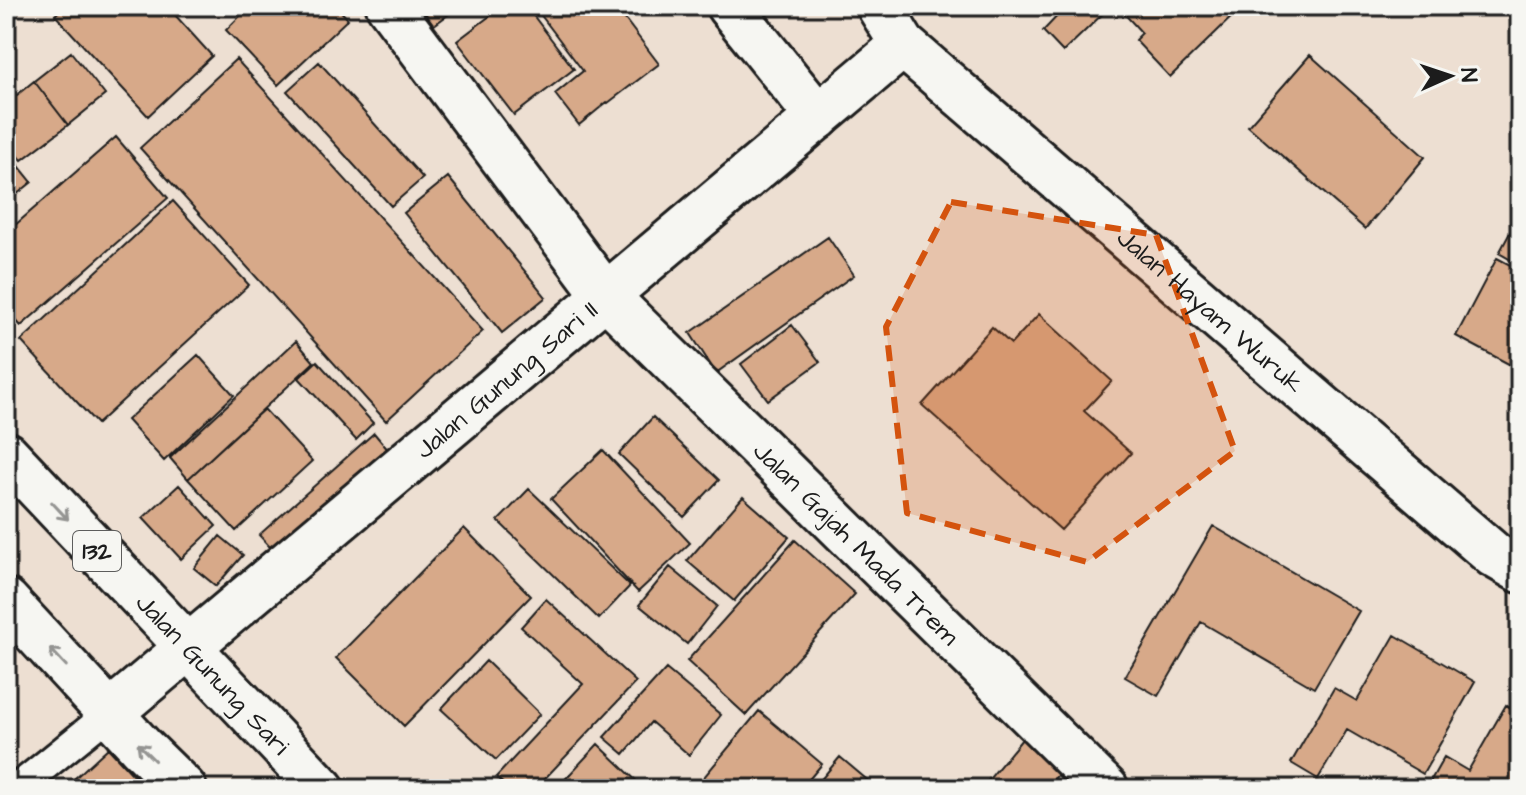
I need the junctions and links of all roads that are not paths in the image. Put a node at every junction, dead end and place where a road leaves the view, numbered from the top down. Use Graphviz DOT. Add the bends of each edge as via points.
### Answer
graph roads {
  1 [pos="389,6"];
  2 [pos="729,6"];
  3 [pos="879,6"];
  4 [pos="903,45"];
  5 [pos="818,117"];
  6 [pos="606,296"];
  7 [pos="6,454"];
  8 [pos="1520,570"];
  9 [pos="6,601"];
  10 [pos="189,648"];
  11 [pos="110,713"];
  12 [pos="16,789"];
  13 [pos="184,789"];
  14 [pos="322,789"];
  15 [pos="1106,789"];
  1 -- 6 [label="street, Jalan Gajah Mada Trem"];
  2 -- 5 [label="street"];
  3 -- 4 [label="street, Jalan Hayam Wuruk"];
  4 -- 5 [label="street, Jalan Gunung Sari II"];
  4 -- 8 [label="street, Jalan Hayam Wuruk" via="1494,555"];
  5 -- 6 [label="street, Jalan Gunung Sari II"];
  6 -- 10 [label="street, Jalan Gunung Sari II"];
  6 -- 15 [label="street, Jalan Gajah Mada Trem"];
  7 -- 10 [label="street, Jalan Gunung Sari / 132, one-way"];
  11 -- 9 [label="street, one-way"];
  10 -- 11 [label="street, Jalan Gunung Sari II"];
  10 -- 14 [label="street, Jalan Gunung Sari / 132"];
  11 -- 12 [label="lane"];
  13 -- 11 [label="street, one-way"];
}
